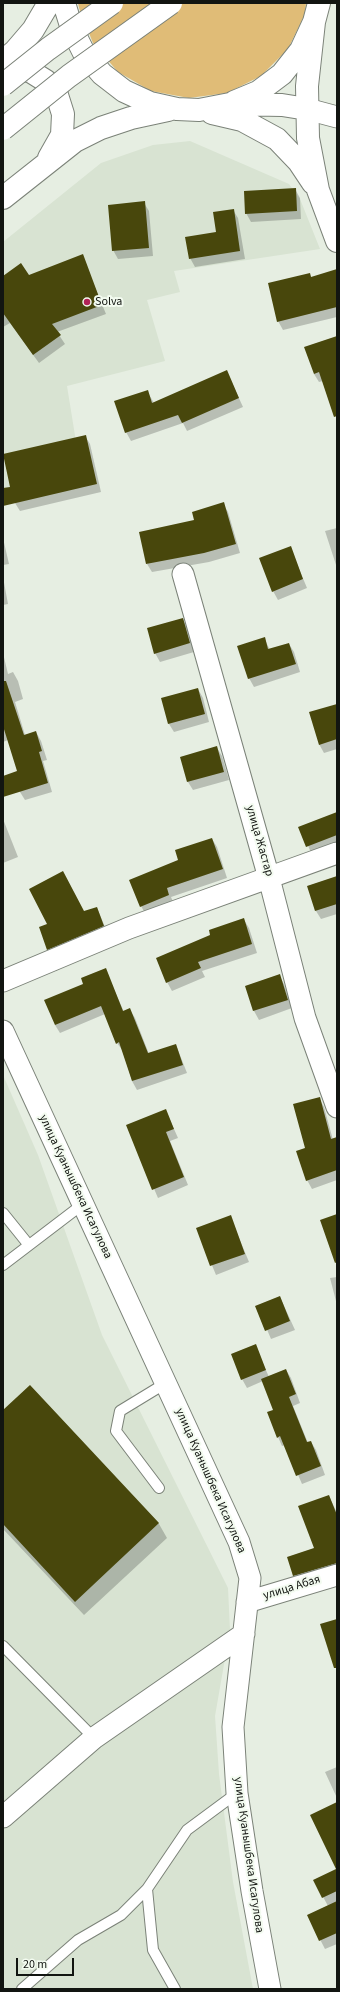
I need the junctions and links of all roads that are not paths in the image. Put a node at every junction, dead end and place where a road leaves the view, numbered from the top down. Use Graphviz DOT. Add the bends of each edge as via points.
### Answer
graph roads {
  1 [pos="49,3"];
  2 [pos="64,3"];
  3 [pos="112,3"];
  4 [pos="171,3"];
  5 [pos="317,13"];
  6 [pos="3,61"];
  7 [pos="3,70"];
  8 [pos="3,85"];
  9 [pos="230,104"];
  10 [pos="177,109"];
  11 [pos="306,109"];
  12 [pos="199,110"];
  13 [pos="337,117"];
  14 [pos="3,129"];
  15 [pos="46,163"];
  16 [pos="318,190"];
  17 [pos="3,198"];
  18 [pos="337,241"];
  19 [pos="183,574"];
  20 [pos="337,853"];
  21 [pos="269,878"];
  22 [pos="3,981"];
  23 [pos="3,1030"];
  24 [pos="337,1106"];
  25 [pos="83,1204"];
  26 [pos="3,1213"];
  27 [pos="28,1244"];
  28 [pos="3,1265"];
  29 [pos="166,1383"];
  30 [pos="159,1488"];
  31 [pos="337,1575"];
  32 [pos="247,1602"];
  33 [pos="244,1634"];
  34 [pos="3,1646"];
  35 [pos="94,1738"];
  36 [pos="237,1793"];
  37 [pos="5,1813"];
  38 [pos="147,1889"];
  39 [pos="22,1989"];
  40 [pos="175,1989"];
  41 [pos="270,1989"];
  1 -- 6 [label="main road" via="33,30"];
  2 -- 10 [label="main road" via="72,29 84,53 102,74 124,91 150,103"];
  3 -- 8 [label="main road, bridge"];
  4 -- 14 [label="main road, bridge" via="69,76"];
  5 -- 9 [label="main road" via="301,50 282,74 258,92"];
  5 -- 11 [label="main road" via="309,61"];
  7 -- 15 [label="main road" via="30,71 46,81 57,95 64,114 62,134"];
  9 -- 11 [label="main road" via="282,105"];
  9 -- 12 [label="main road"];
  10 -- 12 [label="main road"];
  10 -- 15 [label="main road" via="153,112 101,128 76,141"];
  11 -- 13 [label="street"];
  11 -- 16 [label="main road" via="308,138"];
  12 -- 16 [label="main road" via="242,120 277,139 299,162"];
  15 -- 17 [label="main road"];
  16 -- 18 [label="main road"];
  19 -- 21 [label="street, улица Жастар"];
  20 -- 21 [label="street"];
  21 -- 22 [label="street" via="129,928"];
  21 -- 24 [label="street, улица Жастар" via="305,1018"];
  23 -- 25 [label="street, улица Куанышбека Исагулова"];
  25 -- 27 [label="lane"];
  25 -- 29 [label="street, улица Куанышбека Исагулова"];
  26 -- 27 [label="lane"];
  27 -- 28 [label="lane"];
  29 -- 30 [label="lane" via="120,1411 116,1431"];
  29 -- 32 [label="street, улица Куанышбека Исагулова" via="239,1542 250,1578"];
  31 -- 32 [label="street, улица Абая"];
  32 -- 33 [label="street, улица Куанышбека Исагулова"];
  33 -- 35 [label="street"];
  33 -- 36 [label="street, улица Куанышбека Исагулова" via="233,1727"];
  34 -- 35 [label="lane"];
  35 -- 37 [label="street"];
  36 -- 38 [label="lane" via="187,1830"];
  36 -- 41 [label="street, улица Куанышбека Исагулова"];
  38 -- 39 [label="lane" via="121,1915 78,1940"];
  38 -- 40 [label="lane" via="153,1950"];
}
